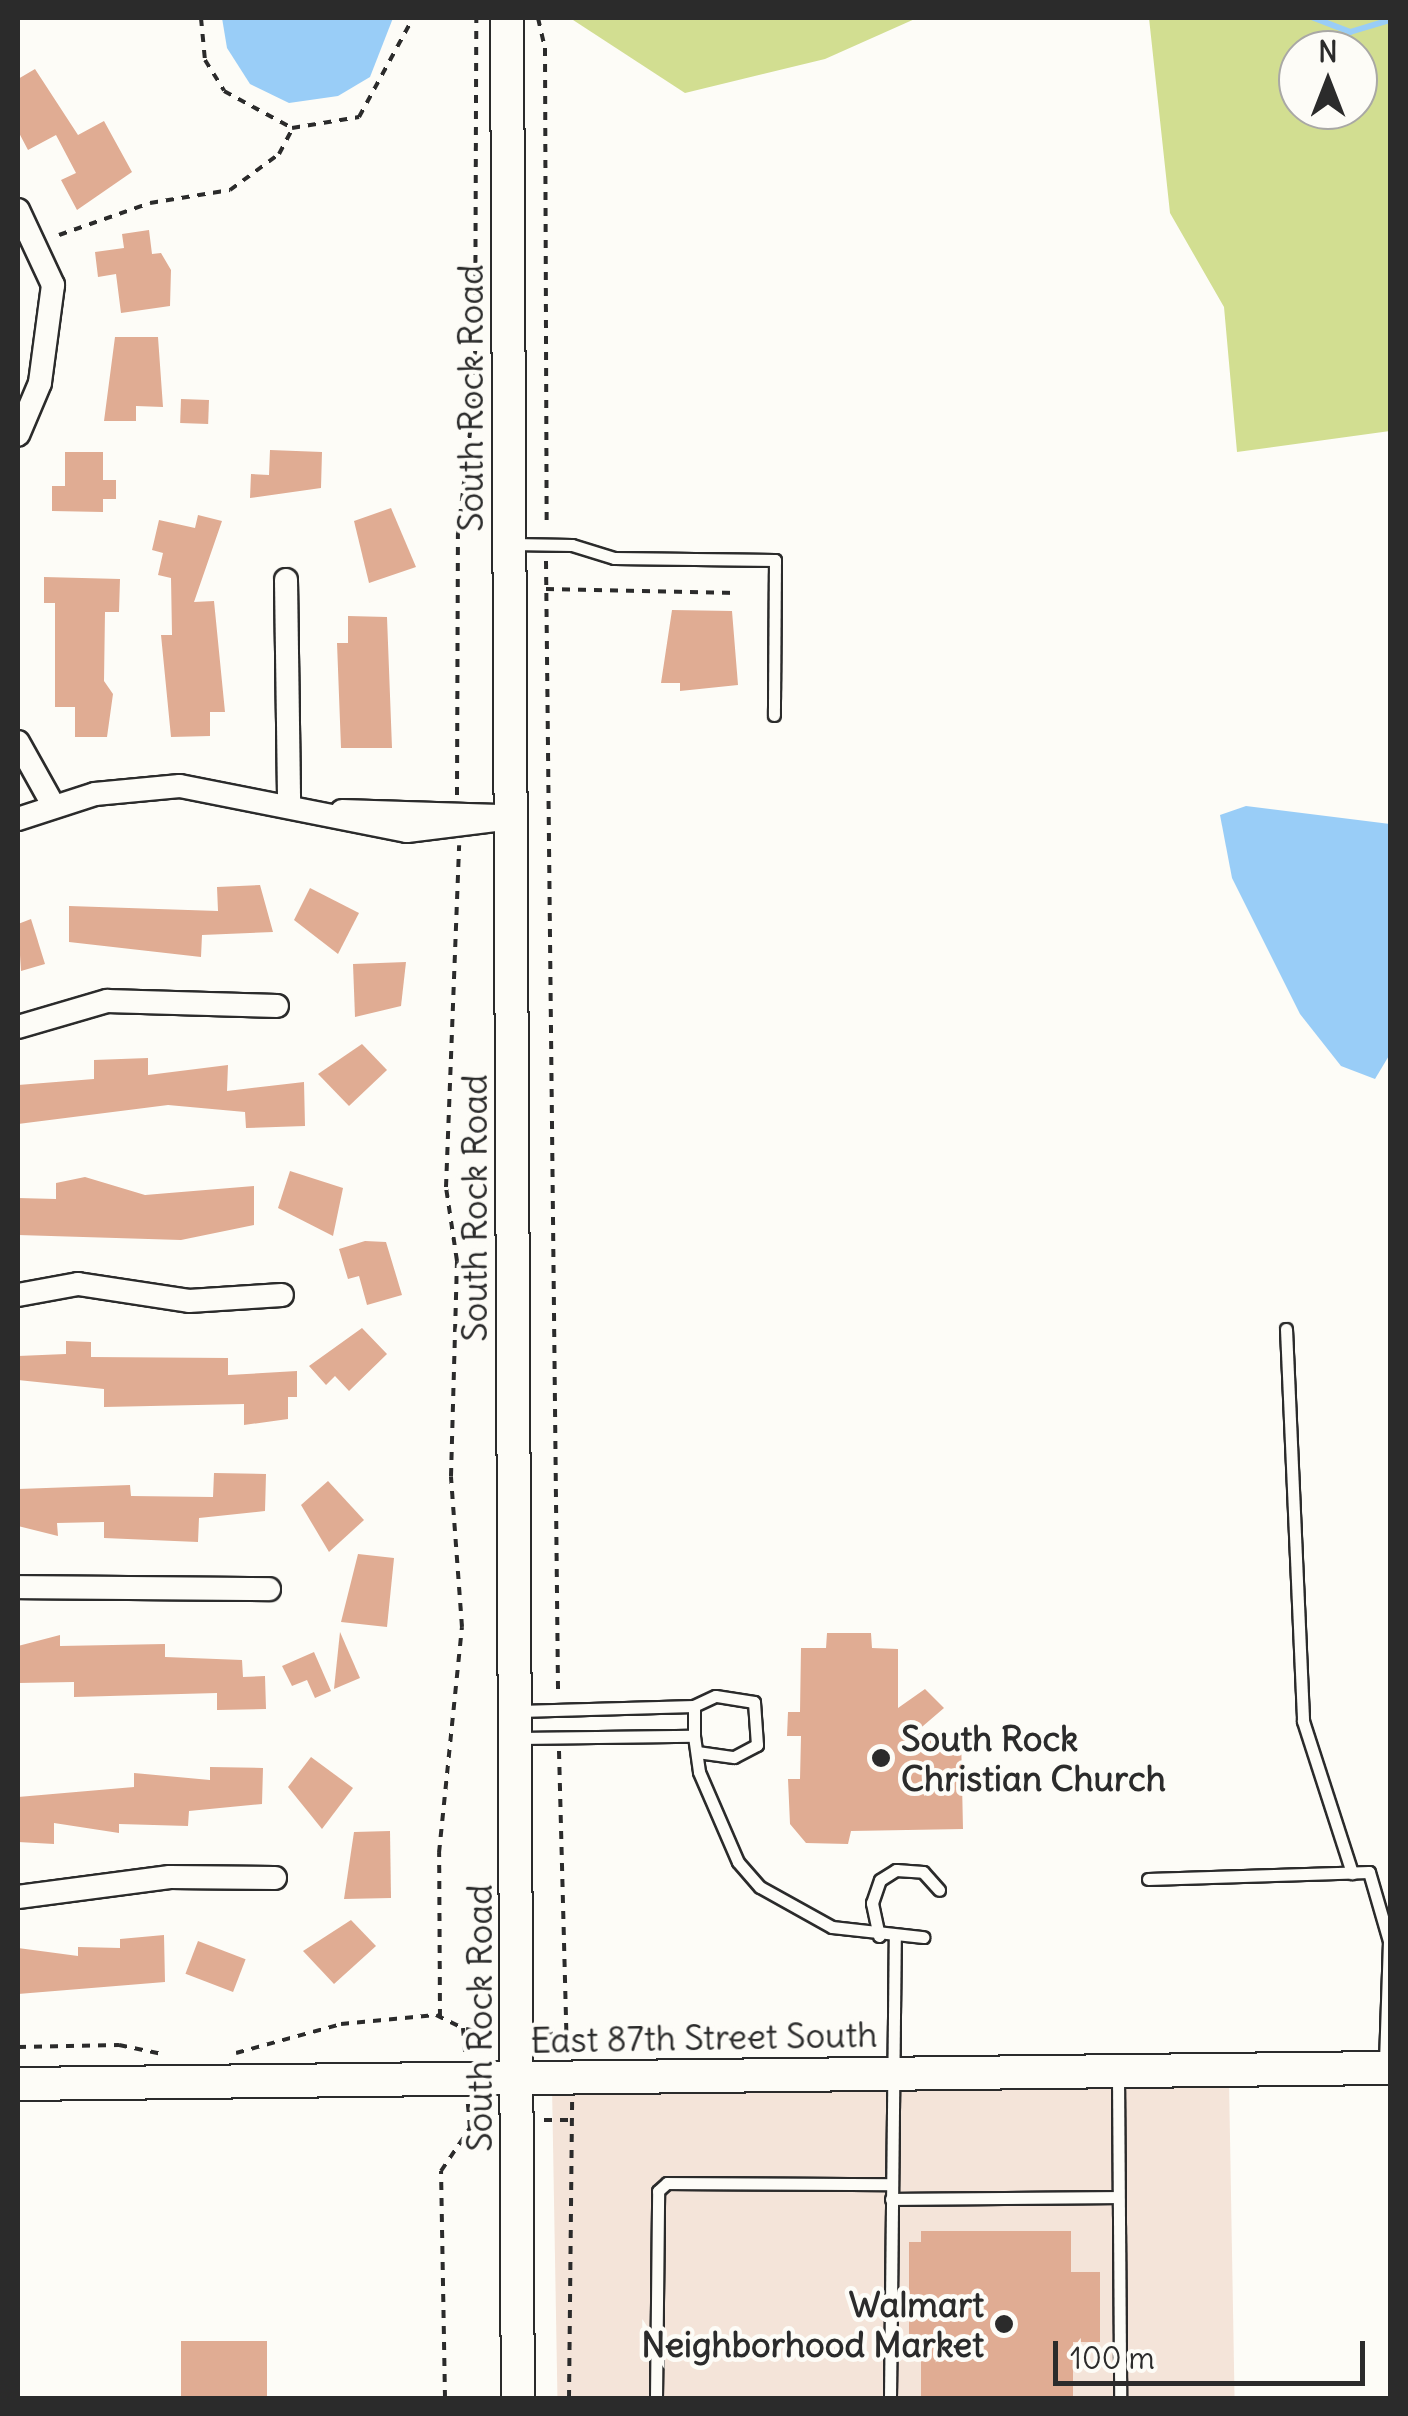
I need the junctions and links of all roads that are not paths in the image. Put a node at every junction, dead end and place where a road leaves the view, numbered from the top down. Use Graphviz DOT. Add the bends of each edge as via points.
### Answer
graph roads {
  1 [pos="508,18"];
  2 [pos="18,210"];
  3 [pos="18,435"];
  4 [pos="511,544"];
  5 [pos="286,580"];
  6 [pos="774,715"];
  7 [pos="18,742"];
  8 [pos="52,805"];
  9 [pos="289,805"];
  10 [pos="511,818"];
  11 [pos="18,819"];
  12 [pos="277,1006"];
  13 [pos="18,1027"];
  14 [pos="18,1295"];
  15 [pos="282,1295"];
  16 [pos="1286,1329"];
  17 [pos="18,1587"];
  18 [pos="268,1590"];
  19 [pos="694,1706"];
  20 [pos="518,1725"];
  21 [pos="694,1736"];
  22 [pos="697,1752"];
  23 [pos="1352,1873"];
  24 [pos="274,1878"];
  25 [pos="1148,1879"];
  26 [pos="939,1890"];
  27 [pos="18,1897"];
  28 [pos="879,1936"];
  29 [pos="895,1936"];
  30 [pos="923,1937"];
  31 [pos="1388,2068"];
  32 [pos="1118,2072"];
  33 [pos="892,2075"];
  34 [pos="520,2079"];
  35 [pos="18,2084"];
  36 [pos="892,2184"];
  37 [pos="1118,2197"];
  38 [pos="892,2199"];
  39 [pos="518,2398"];
  40 [pos="656,2398"];
  41 [pos="890,2398"];
  42 [pos="1120,2398"];
  1 -- 4 [label="main road, South Rock Road"];
  2 -- 3 [label="street" via="53,285 40,383"];
  4 -- 6 [label="lane" via="614,558 775,560"];
  4 -- 10 [label="main road, South Rock Road"];
  5 -- 9 [label="street"];
  7 -- 8 [label="street"];
  8 -- 9 [label="street" via="180,786"];
  8 -- 11 [label="street"];
  9 -- 10 [label="street" via="323,812 458,809"];
  10 -- 20 [label="main road, South Rock Road"];
  12 -- 13 [label="street" via="107,1000"];
  14 -- 15 [label="street" via="78,1284 189,1301"];
  16 -- 23 [label="lane" via="1304,1721"];
  17 -- 18 [label="street"];
  19 -- 20 [label="lane" via="558,1710"];
  19 -- 21 [label="lane"];
  19 -- 22 [label="lane" via="736,1697 754,1702 762,1726 757,1745 734,1756"];
  20 -- 21 [label="lane" via="559,1737"];
  20 -- 34 [label="main road, South Rock Road"];
  21 -- 22 [label="lane"];
  22 -- 28 [label="lane" via="716,1822 760,1887 832,1927"];
  23 -- 25 [label="lane"];
  23 -- 31 [label="lane" via="1369,1872 1388,1941"];
  24 -- 27 [label="street" via="170,1877"];
  26 -- 28 [label="lane" via="923,1872 896,1870 880,1880 872,1903"];
  28 -- 29 [label="lane"];
  29 -- 30 [label="lane"];
  29 -- 33 [label="lane"];
  31 -- 32 [label="main road, East 87th Street South"];
  32 -- 33 [label="main road, East 87th Street South"];
  32 -- 37 [label="lane"];
  33 -- 34 [label="main road, East 87th Street South"];
  33 -- 36 [label="lane"];
  34 -- 35 [label="main road, East 87th Street South"];
  34 -- 39 [label="main road, South Rock Road"];
  36 -- 38 [label="lane"];
  36 -- 40 [label="lane" via="667,2183 658,2191"];
  37 -- 38 [label="lane"];
  37 -- 42 [label="lane"];
  38 -- 41 [label="lane"];
}
